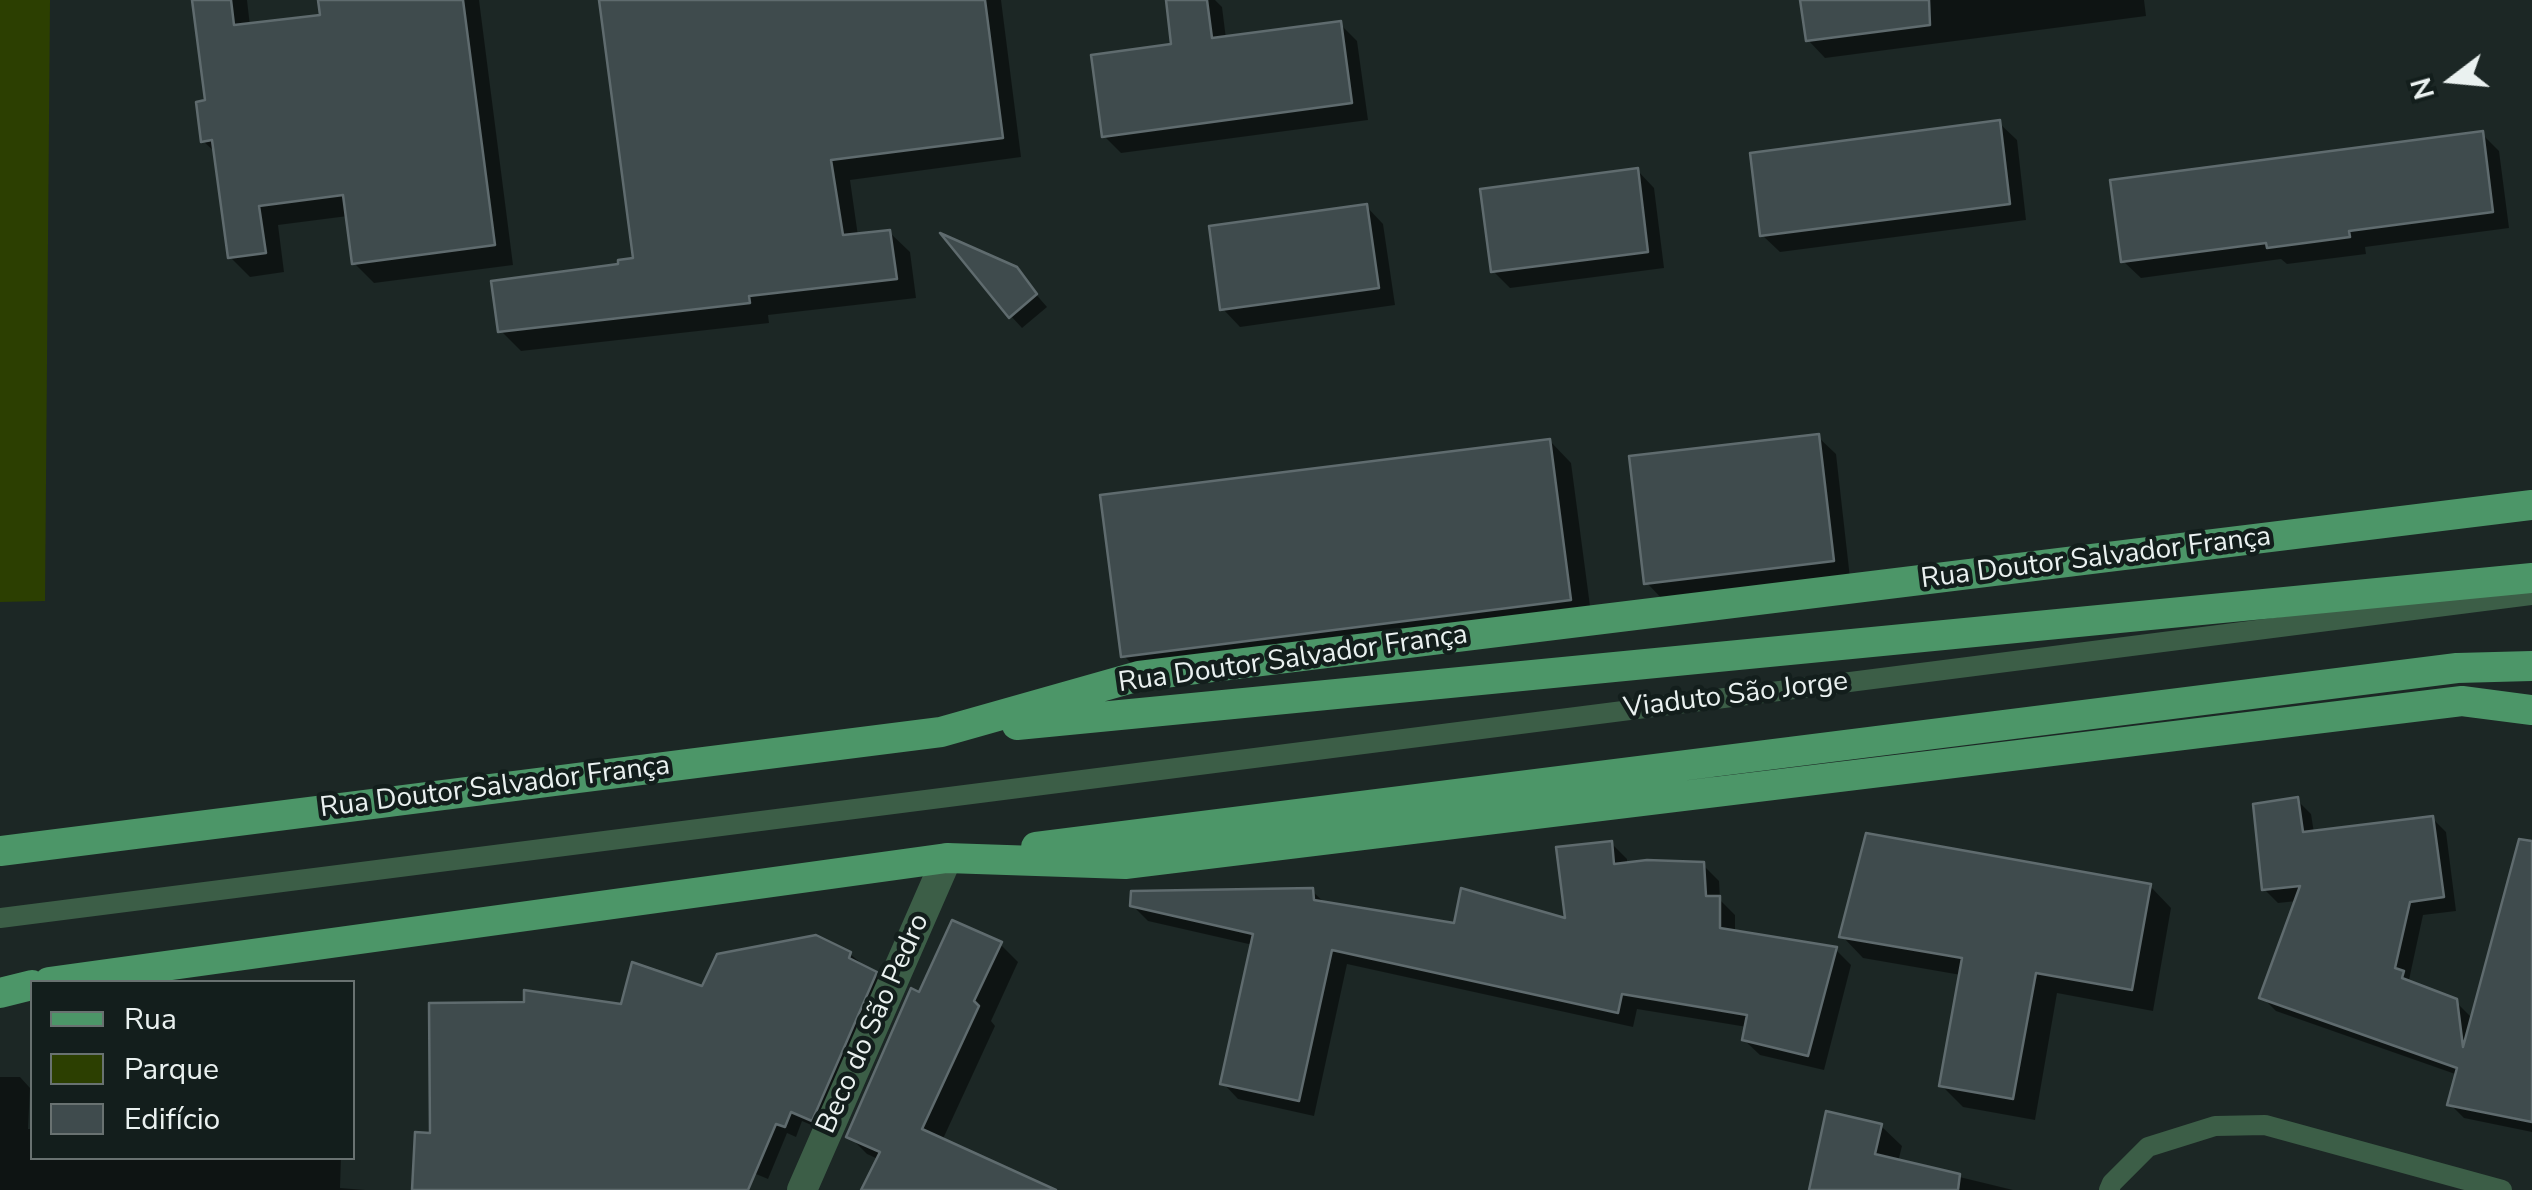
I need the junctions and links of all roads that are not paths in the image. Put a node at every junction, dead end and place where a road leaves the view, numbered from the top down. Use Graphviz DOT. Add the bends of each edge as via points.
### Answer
graph roads {
  1 [pos="2532,505"];
  2 [pos="2532,578"];
  3 [pos="2532,595"];
  4 [pos="2532,666"];
  5 [pos="2532,710"];
  6 [pos="942,732"];
  7 [pos="0,850"];
  8 [pos="947,858"];
  9 [pos="0,918"];
  10 [pos="62,980"];
  11 [pos="30,986"];
  12 [pos="0,993"];
  13 [pos="802,1190"];
  14 [pos="2110,1190"];
  15 [pos="2502,1190"];
  1 -- 6 [label="main road, Rua Doutor Salvador França" via="1139,676"];
  2 -- 6 [label="main road, Viaduto São Jorge"];
  3 -- 9 [label="lane, Viaduto São Jorge"];
  4 -- 8 [label="main road" via="2457,668"];
  5 -- 8 [label="main road" via="2462,701 1124,864"];
  6 -- 7 [label="main road, Rua Doutor Salvador França"];
  8 -- 10 [label="main road"];
  8 -- 13 [label="street, Beco do São Pedro"];
  11 -- 12 [label="main road"];
  14 -- 15 [label="lane" via="2148,1147 2215,1126 2265,1125"];
}
